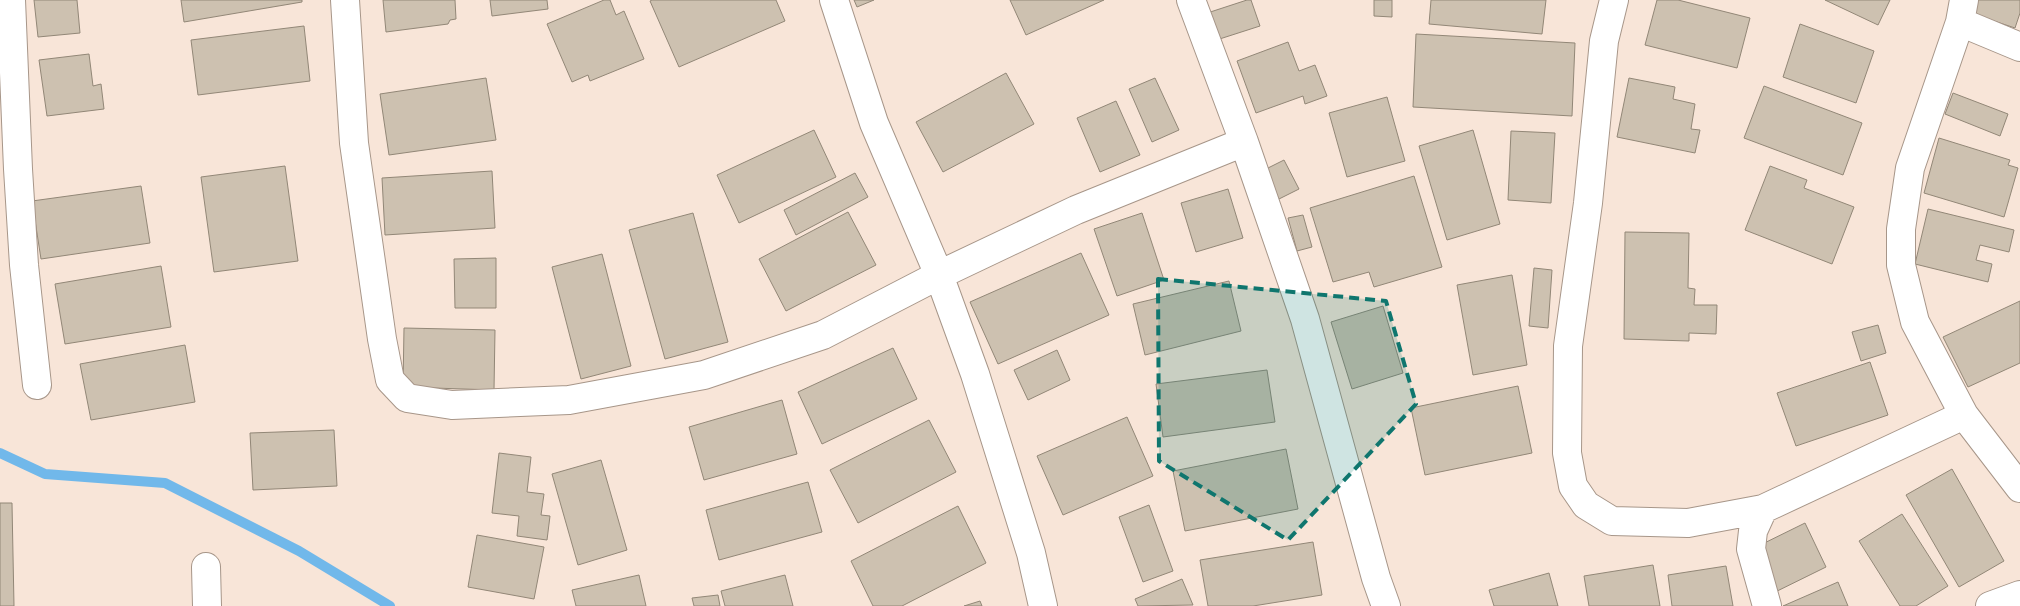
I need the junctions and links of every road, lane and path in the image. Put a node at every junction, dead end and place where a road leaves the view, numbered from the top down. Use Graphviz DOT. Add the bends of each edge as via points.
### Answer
graph roads {
  1 [pos="10,0"];
  2 [pos="345,0"];
  3 [pos="834,0"];
  4 [pos="1191,0"];
  5 [pos="1614,0"];
  6 [pos="1962,11"];
  7 [pos="2020,48"];
  8 [pos="1244,142"];
  9 [pos="939,275"];
  10 [pos="37,385"];
  11 [pos="1964,414"];
  12 [pos="2020,488"];
  13 [pos="1763,509"];
  14 [pos="206,567"];
  15 [pos="2020,595"];
  16 [pos="207,606"];
  17 [pos="1044,606"];
  18 [pos="1386,606"];
  19 [pos="1767,606"];
  20 [pos="1990,606"];
  1 -- 10 [label="street" via="24,256"];
  2 -- 9 [label="street" via="354,143 382,339 390,380 407,398 452,405 569,400 704,375 823,335"];
  3 -- 9 [label="street" via="874,123"];
  4 -- 8 [label="street"];
  5 -- 13 [label="street" via="1604,41 1588,203 1568,346 1567,453 1573,486 1586,505 1612,521 1688,523"];
  6 -- 7 [label="street"];
  6 -- 11 [label="street" via="1910,168 1901,229 1901,266 1915,322"];
  8 -- 9 [label="street" via="1076,210"];
  8 -- 18 [label="street" via="1305,319"];
  9 -- 17 [label="street" via="975,374 1031,553"];
  11 -- 12 [label="street"];
  11 -- 13 [label="street"];
  13 -- 19 [label="street" via="1753,531 1751,548"];
  14 -- 16 [label="street"];
  15 -- 20 [label="street"];
}
